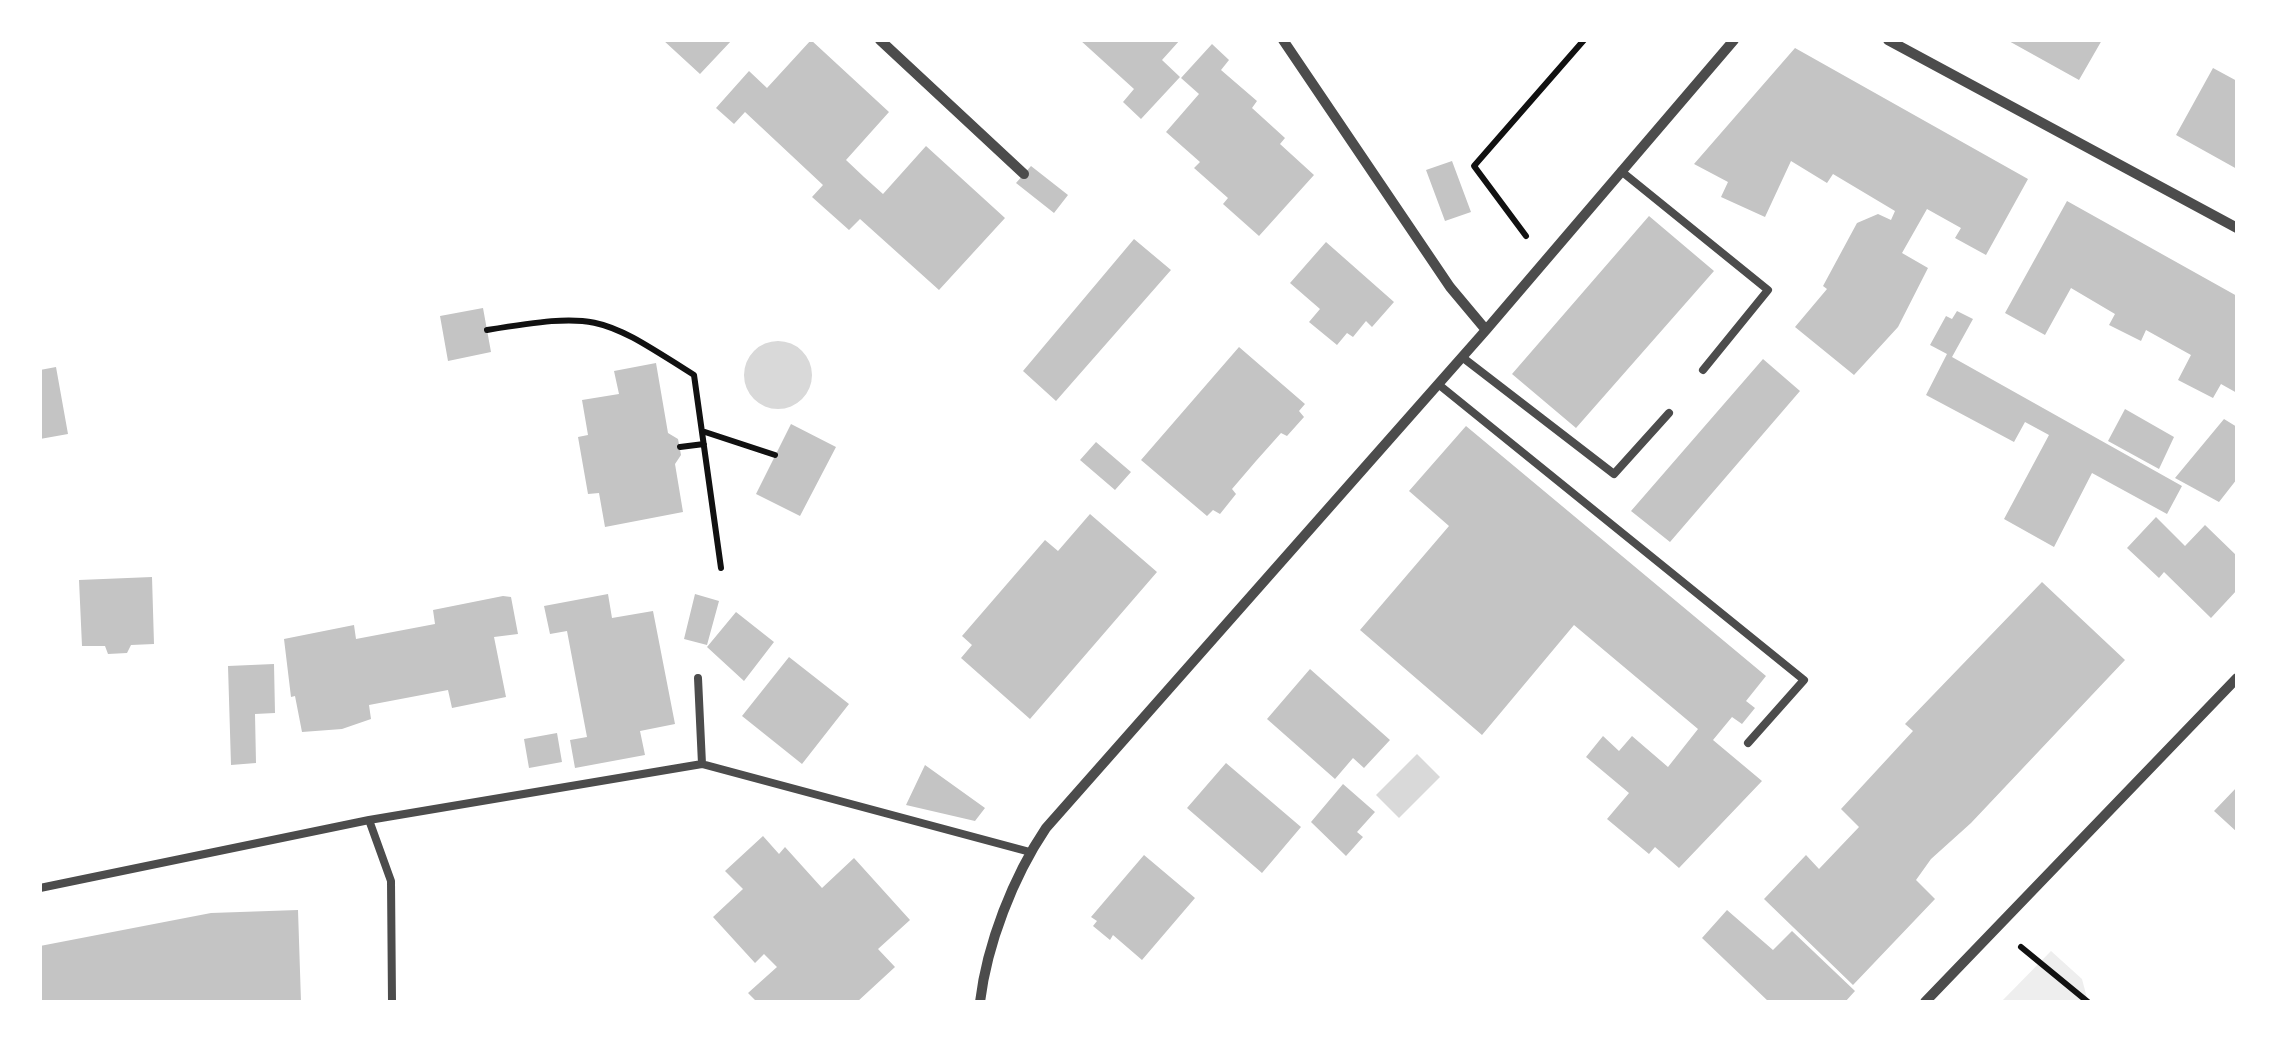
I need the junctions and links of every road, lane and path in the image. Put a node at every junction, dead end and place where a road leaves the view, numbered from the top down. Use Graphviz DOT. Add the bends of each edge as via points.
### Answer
graph roads {
  1 [pos="880,40"];
  2 [pos="1283,40"];
  3 [pos="1584,40"];
  4 [pos="1734,40"];
  5 [pos="1888,40"];
  6 [pos="1620,171"];
  7 [pos="1024,174"];
  8 [pos="2237,228"];
  9 [pos="1544,261"];
  10 [pos="487,330"];
  11 [pos="1486,330"];
  12 [pos="1462,357"];
  13 [pos="1703,370"];
  14 [pos="1438,384"];
  15 [pos="1669,413"];
  16 [pos="702,431"];
  17 [pos="704,444"];
  18 [pos="680,447"];
  19 [pos="775,455"];
  20 [pos="721,568"];
  21 [pos="698,678"];
  22 [pos="2237,678"];
  23 [pos="1748,743"];
  24 [pos="702,764"];
  25 [pos="369,820"];
  26 [pos="1030,852"];
  27 [pos="40,888"];
  28 [pos="1996,929"];
  29 [pos="392,1002"];
  30 [pos="980,1002"];
  31 [pos="1925,1002"];
  32 [pos="2088,1002"];
  1 -- 7 [label="street"];
  2 -- 11 [label="street" via="1450,288"];
  3 -- 9 [label="path" via="1474,166"];
  4 -- 6 [label="street"];
  5 -- 8 [label="street"];
  6 -- 9 [label="street"];
  6 -- 13 [label="lane" via="1768,290"];
  9 -- 11 [label="street"];
  10 -- 16 [label="path" via="584,318 609,323 694,375"];
  11 -- 12 [label="street"];
  12 -- 14 [label="street"];
  12 -- 15 [label="lane" via="1614,474"];
  14 -- 23 [label="lane" via="1804,680"];
  14 -- 26 [label="street"];
  16 -- 17 [label="path"];
  16 -- 19 [label="path"];
  17 -- 18 [label="path"];
  17 -- 20 [label="path"];
  21 -- 24 [label="lane"];
  22 -- 28 [label="street"];
  24 -- 25 [label="lane"];
  24 -- 26 [label="lane"];
  25 -- 27 [label="lane"];
  25 -- 29 [label="lane" via="391,881"];
  26 -- 30 [label="street" via="984,968"];
  28 -- 31 [label="street"];
  28 -- 32 [label="path"];
}
